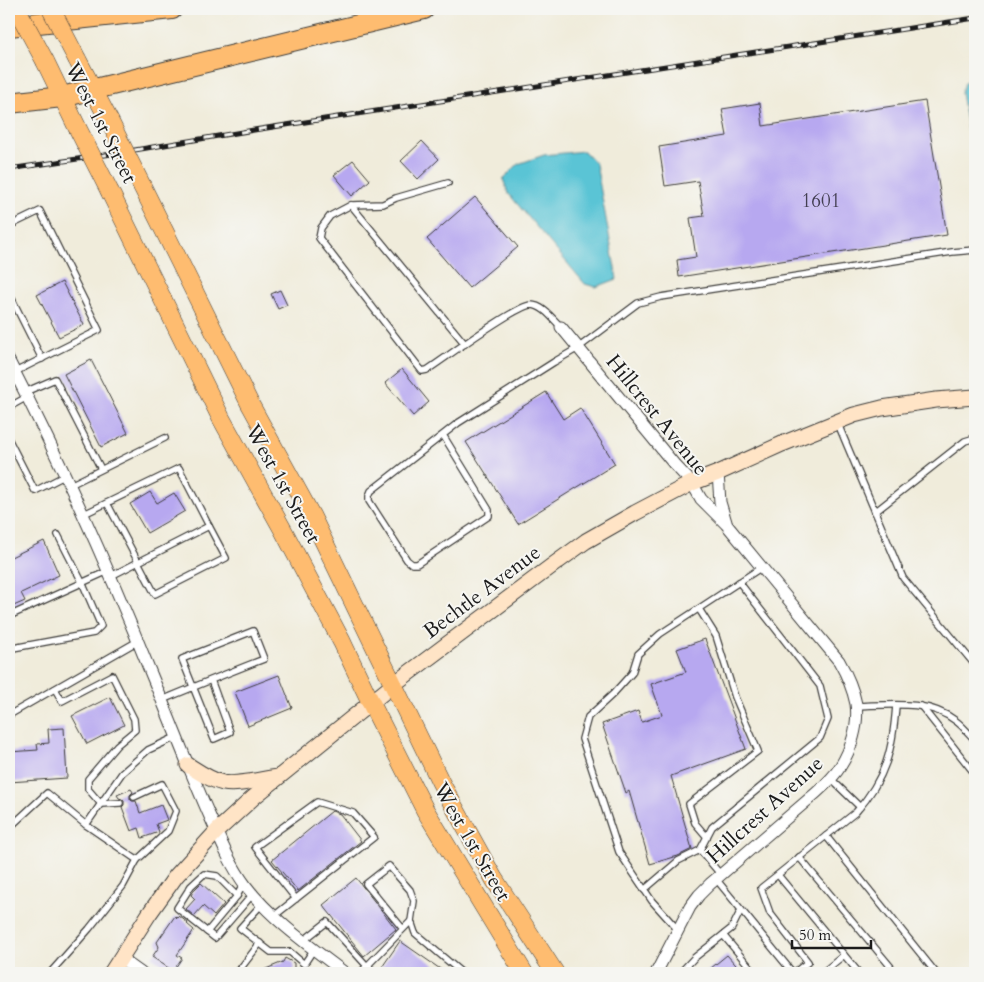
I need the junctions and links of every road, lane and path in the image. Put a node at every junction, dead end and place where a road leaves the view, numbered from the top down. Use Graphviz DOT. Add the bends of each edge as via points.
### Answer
graph roads {
  1 [pos="18,9"];
  2 [pos="51,9"];
  3 [pos="172,9"];
  4 [pos="424,9"];
  5 [pos="9,26"];
  6 [pos="92,89"];
  7 [pos="62,97"];
  8 [pos="9,103"];
  9 [pos="448,183"];
  10 [pos="351,205"];
  11 [pos="9,226"];
  12 [pos="975,250"];
  13 [pos="9,292"];
  14 [pos="10,300"];
  15 [pos="561,328"];
  16 [pos="465,344"];
  17 [pos="578,348"];
  18 [pos="42,359"];
  19 [pos="9,361"];
  20 [pos="15,372"];
  21 [pos="26,395"];
  22 [pos="975,397"];
  23 [pos="9,407"];
  24 [pos="837,422"];
  25 [pos="444,435"];
  26 [pos="165,438"];
  27 [pos="975,438"];
  28 [pos="9,440"];
  29 [pos="101,469"];
  30 [pos="718,473"];
  31 [pos="68,480"];
  32 [pos="692,483"];
  33 [pos="107,503"];
  34 [pos="875,512"];
  35 [pos="84,514"];
  36 [pos="726,524"];
  37 [pos="210,526"];
  38 [pos="58,535"];
  39 [pos="138,562"];
  40 [pos="762,567"];
  41 [pos="110,573"];
  42 [pos="82,582"];
  43 [pos="739,582"];
  44 [pos="699,609"];
  45 [pos="9,616"];
  46 [pos="138,641"];
  47 [pos="9,650"];
  48 [pos="975,665"];
  49 [pos="211,680"];
  50 [pos="394,684"];
  51 [pos="193,687"];
  52 [pos="55,689"];
  53 [pos="162,700"];
  54 [pos="371,703"];
  55 [pos="896,705"];
  56 [pos="856,706"];
  57 [pos="921,706"];
  58 [pos="9,715"];
  59 [pos="176,736"];
  60 [pos="975,740"];
  61 [pos="188,765"];
  62 [pos="975,774"];
  63 [pos="279,777"];
  64 [pos="831,779"];
  65 [pos="134,797"];
  66 [pos="120,803"];
  67 [pos="101,804"];
  68 [pos="860,807"];
  69 [pos="86,825"];
  70 [pos="9,828"];
  71 [pos="217,831"];
  72 [pos="826,836"];
  73 [pos="707,837"];
  74 [pos="700,850"];
  75 [pos="799,857"];
  76 [pos="137,860"];
  77 [pos="778,874"];
  78 [pos="718,877"];
  79 [pos="244,883"];
  80 [pos="644,890"];
  81 [pos="253,894"];
  82 [pos="237,896"];
  83 [pos="296,899"];
  84 [pos="262,904"];
  85 [pos="239,909"];
  86 [pos="741,910"];
  87 [pos="274,916"];
  88 [pos="250,917"];
  89 [pos="411,921"];
  90 [pos="404,929"];
  91 [pos="679,931"];
  92 [pos="207,932"];
  93 [pos="723,935"];
  94 [pos="303,941"];
  95 [pos="260,944"];
  96 [pos="314,949"];
  97 [pos="844,955"];
  98 [pos="120,958"];
  99 [pos="367,966"];
  100 [pos="50,973"];
  101 [pos="110,973"];
  102 [pos="141,973"];
  103 [pos="237,973"];
  104 [pos="345,973"];
  105 [pos="360,973"];
  106 [pos="376,973"];
  107 [pos="462,973"];
  108 [pos="524,973"];
  109 [pos="555,973"];
  110 [pos="656,973"];
  111 [pos="680,973"];
  112 [pos="755,973"];
  113 [pos="794,973"];
  114 [pos="822,973"];
  115 [pos="859,973"];
  116 [pos="896,973"];
  117 [pos="936,973"];
  1 -- 7 [label="main road, West 1st Street, bridge"];
  2 -- 6 [label="main road, West 1st Street, bridge"];
  3 -- 5 [label="highway"];
  4 -- 6 [label="highway"];
  6 -- 7 [label="highway"];
  6 -- 50 [label="main road, West 1st Street, bridge"];
  7 -- 8 [label="highway"];
  7 -- 54 [label="main road, West 1st Street, bridge" via="221,418 302,564"];
  9 -- 10 [label="lane" via="383,204"];
  10 -- 16 [label="lane"];
  10 -- 16 [label="lane" via="330,216 321,228 319,238 422,371"];
  11 -- 18 [label="lane" via="40,211 99,330"];
  12 -- 17 [label="lane" via="661,297 638,304"];
  13 -- 14 [label="lane"];
  14 -- 18 [label="lane"];
  15 -- 16 [label="lane" via="541,308 530,305"];
  15 -- 17 [label="street, Hillcrest Avenue"];
  17 -- 25 [label="lane"];
  17 -- 32 [label="street, Hillcrest Avenue"];
  18 -- 20 [label="lane"];
  19 -- 20 [label="street"];
  20 -- 21 [label="street"];
  21 -- 23 [label="lane"];
  21 -- 29 [label="lane" via="55,379"];
  21 -- 31 [label="street"];
  22 -- 24 [label="street, Bechtle Avenue" via="882,408"];
  24 -- 30 [label="street, Bechtle Avenue"];
  24 -- 34 [label="lane"];
  25 -- 25 [label="lane" via="371,491 369,496 369,501 412,564 417,564 489,516 489,510"];
  26 -- 29 [label="lane"];
  27 -- 34 [label="lane" via="965,441"];
  28 -- 31 [label="lane" via="35,491"];
  29 -- 31 [label="lane"];
  30 -- 32 [label="street, Bechtle Avenue"];
  30 -- 36 [label="street, Hillcrest Avenue" via="720,502"];
  31 -- 35 [label="street"];
  32 -- 36 [label="street, Hillcrest Avenue" via="701,499"];
  32 -- 50 [label="street, Bechtle Avenue" via="586,541"];
  33 -- 35 [label="lane"];
  33 -- 37 [label="lane" via="179,468"];
  33 -- 39 [label="lane"];
  34 -- 48 [label="lane" via="903,578"];
  35 -- 41 [label="street"];
  36 -- 40 [label="street, Hillcrest Avenue"];
  37 -- 39 [label="lane"];
  37 -- 39 [label="lane" via="226,558 155,594"];
  38 -- 42 [label="lane"];
  39 -- 41 [label="lane"];
  40 -- 43 [label="lane"];
  40 -- 56 [label="street, Hillcrest Avenue" via="839,661 848,676"];
  41 -- 42 [label="lane"];
  41 -- 46 [label="street"];
  42 -- 45 [label="lane"];
  42 -- 47 [label="lane" via="101,626 94,633"];
  43 -- 44 [label="lane"];
  43 -- 73 [label="lane" via="820,686 828,720 820,738 712,827"];
  44 -- 73 [label="lane" via="716,636 735,697 758,751 689,804 695,823"];
  44 -- 80 [label="lane" via="660,634 638,654 632,673 588,717 582,739 619,852"];
  46 -- 52 [label="lane"];
  46 -- 53 [label="street"];
  49 -- 51 [label="lane"];
  49 -- 51 [label="lane" via="230,732 214,739"];
  49 -- 51 [label="lane" via="264,659 254,631 182,659"];
  50 -- 54 [label="street, Bechtle Avenue"];
  50 -- 109 [label="main road, West 1st Street" via="441,783 494,880"];
  51 -- 53 [label="lane"];
  52 -- 58 [label="lane"];
  52 -- 67 [label="lane" via="62,701 112,674 134,719 135,730 116,745 88,779 88,789"];
  53 -- 59 [label="street"];
  54 -- 63 [label="street, Bechtle Avenue"];
  54 -- 108 [label="main road, West 1st Street" via="425,810"];
  55 -- 56 [label="lane"];
  55 -- 57 [label="lane"];
  55 -- 68 [label="lane" via="892,748 886,766"];
  56 -- 64 [label="street, Hillcrest Avenue" via="848,754"];
  57 -- 60 [label="lane" via="957,721"];
  57 -- 62 [label="lane"];
  59 -- 61 [label="street"];
  59 -- 67 [label="lane" via="148,750 122,773"];
  61 -- 63 [label="street" via="224,783"];
  61 -- 71 [label="street"];
  63 -- 71 [label="street, Bechtle Avenue"];
  64 -- 68 [label="lane"];
  64 -- 78 [label="street, Hillcrest Avenue"];
  65 -- 76 [label="lane" via="162,784 176,811 168,831"];
  66 -- 67 [label="lane"];
  67 -- 69 [label="lane"];
  68 -- 72 [label="lane"];
  69 -- 70 [label="lane" via="47,793"];
  69 -- 76 [label="lane"];
  71 -- 79 [label="street"];
  71 -- 98 [label="street, Bechtle Avenue" via="176,876"];
  72 -- 75 [label="lane"];
  72 -- 117 [label="lane"];
  73 -- 74 [label="lane"];
  74 -- 78 [label="lane"];
  74 -- 80 [label="lane" via="678,861"];
  75 -- 77 [label="lane"];
  75 -- 116 [label="lane"];
  76 -- 100 [label="lane" via="124,886"];
  77 -- 97 [label="lane"];
  77 -- 113 [label="lane" via="761,888 770,913 808,962"];
  78 -- 86 [label="lane"];
  78 -- 91 [label="street, Hillcrest Avenue" via="690,907"];
  79 -- 81 [label="street"];
  79 -- 82 [label="lane"];
  80 -- 91 [label="lane"];
  81 -- 84 [label="street"];
  81 -- 85 [label="lane"];
  82 -- 92 [label="lane"];
  82 -- 92 [label="lane" via="217,876 204,874 191,886 177,908"];
  83 -- 83 [label="lane" via="374,837 354,813 318,802 255,847"];
  83 -- 87 [label="lane"];
  84 -- 87 [label="street"];
  84 -- 88 [label="lane"];
  85 -- 88 [label="lane"];
  85 -- 92 [label="lane" via="215,938"];
  86 -- 93 [label="lane" via="732,928"];
  86 -- 113 [label="lane"];
  87 -- 94 [label="street"];
  88 -- 95 [label="lane" via="240,928"];
  89 -- 90 [label="lane"];
  89 -- 90 [label="lane" via="414,901 410,890 389,866 366,884"];
  89 -- 107 [label="lane" via="415,933"];
  90 -- 99 [label="lane"];
  91 -- 110 [label="street, Hillcrest Avenue"];
  93 -- 111 [label="lane"];
  93 -- 112 [label="lane"];
  94 -- 96 [label="street"];
  94 -- 99 [label="lane" via="327,922"];
  95 -- 96 [label="lane" via="271,952 290,952 304,964"];
  95 -- 103 [label="lane"];
  96 -- 104 [label="street"];
  97 -- 114 [label="lane"];
  97 -- 115 [label="lane"];
  98 -- 101 [label="street, Bechtle Avenue"];
  98 -- 102 [label="street"];
  99 -- 105 [label="lane"];
  99 -- 106 [label="lane"];
}
